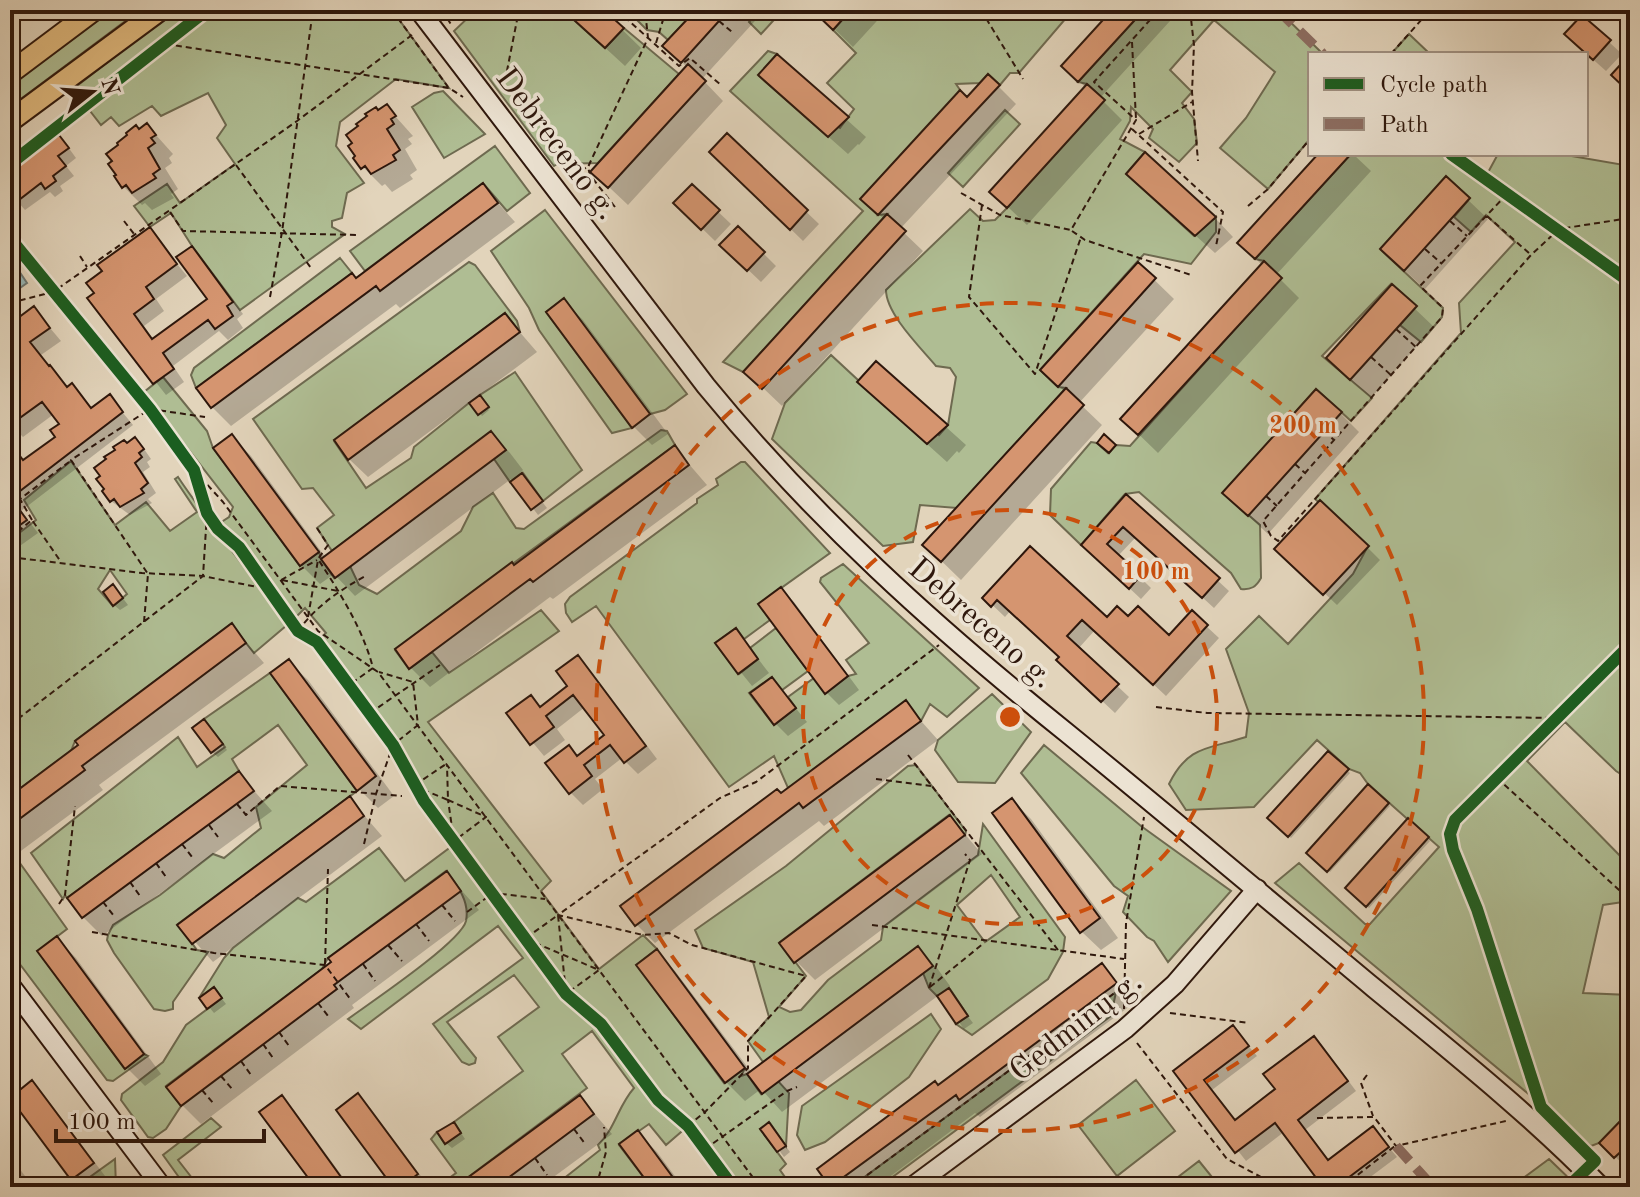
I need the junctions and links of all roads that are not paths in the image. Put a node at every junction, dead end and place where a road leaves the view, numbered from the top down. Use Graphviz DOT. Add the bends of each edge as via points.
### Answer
graph roads {
  1 [pos="94,10"];
  2 [pos="160,10"];
  3 [pos="419,10"];
  4 [pos="10,73"];
  5 [pos="10,121"];
  6 [pos="1257,889"];
  7 [pos="10,985"];
  8 [pos="162,1187"];
  9 [pos="912,1187"];
  10 [pos="1601,1187"];
  1 -- 4 [label="main road"];
  2 -- 5 [label="main road"];
  3 -- 6 [label="street, Debreceno g." via="745,434 906,599"];
  6 -- 9 [label="street, Gedminų g." via="1175,984 1125,1029"];
  6 -- 10 [label="street, Debreceno g." via="1485,1079"];
  7 -- 8 [label="street"];
}
